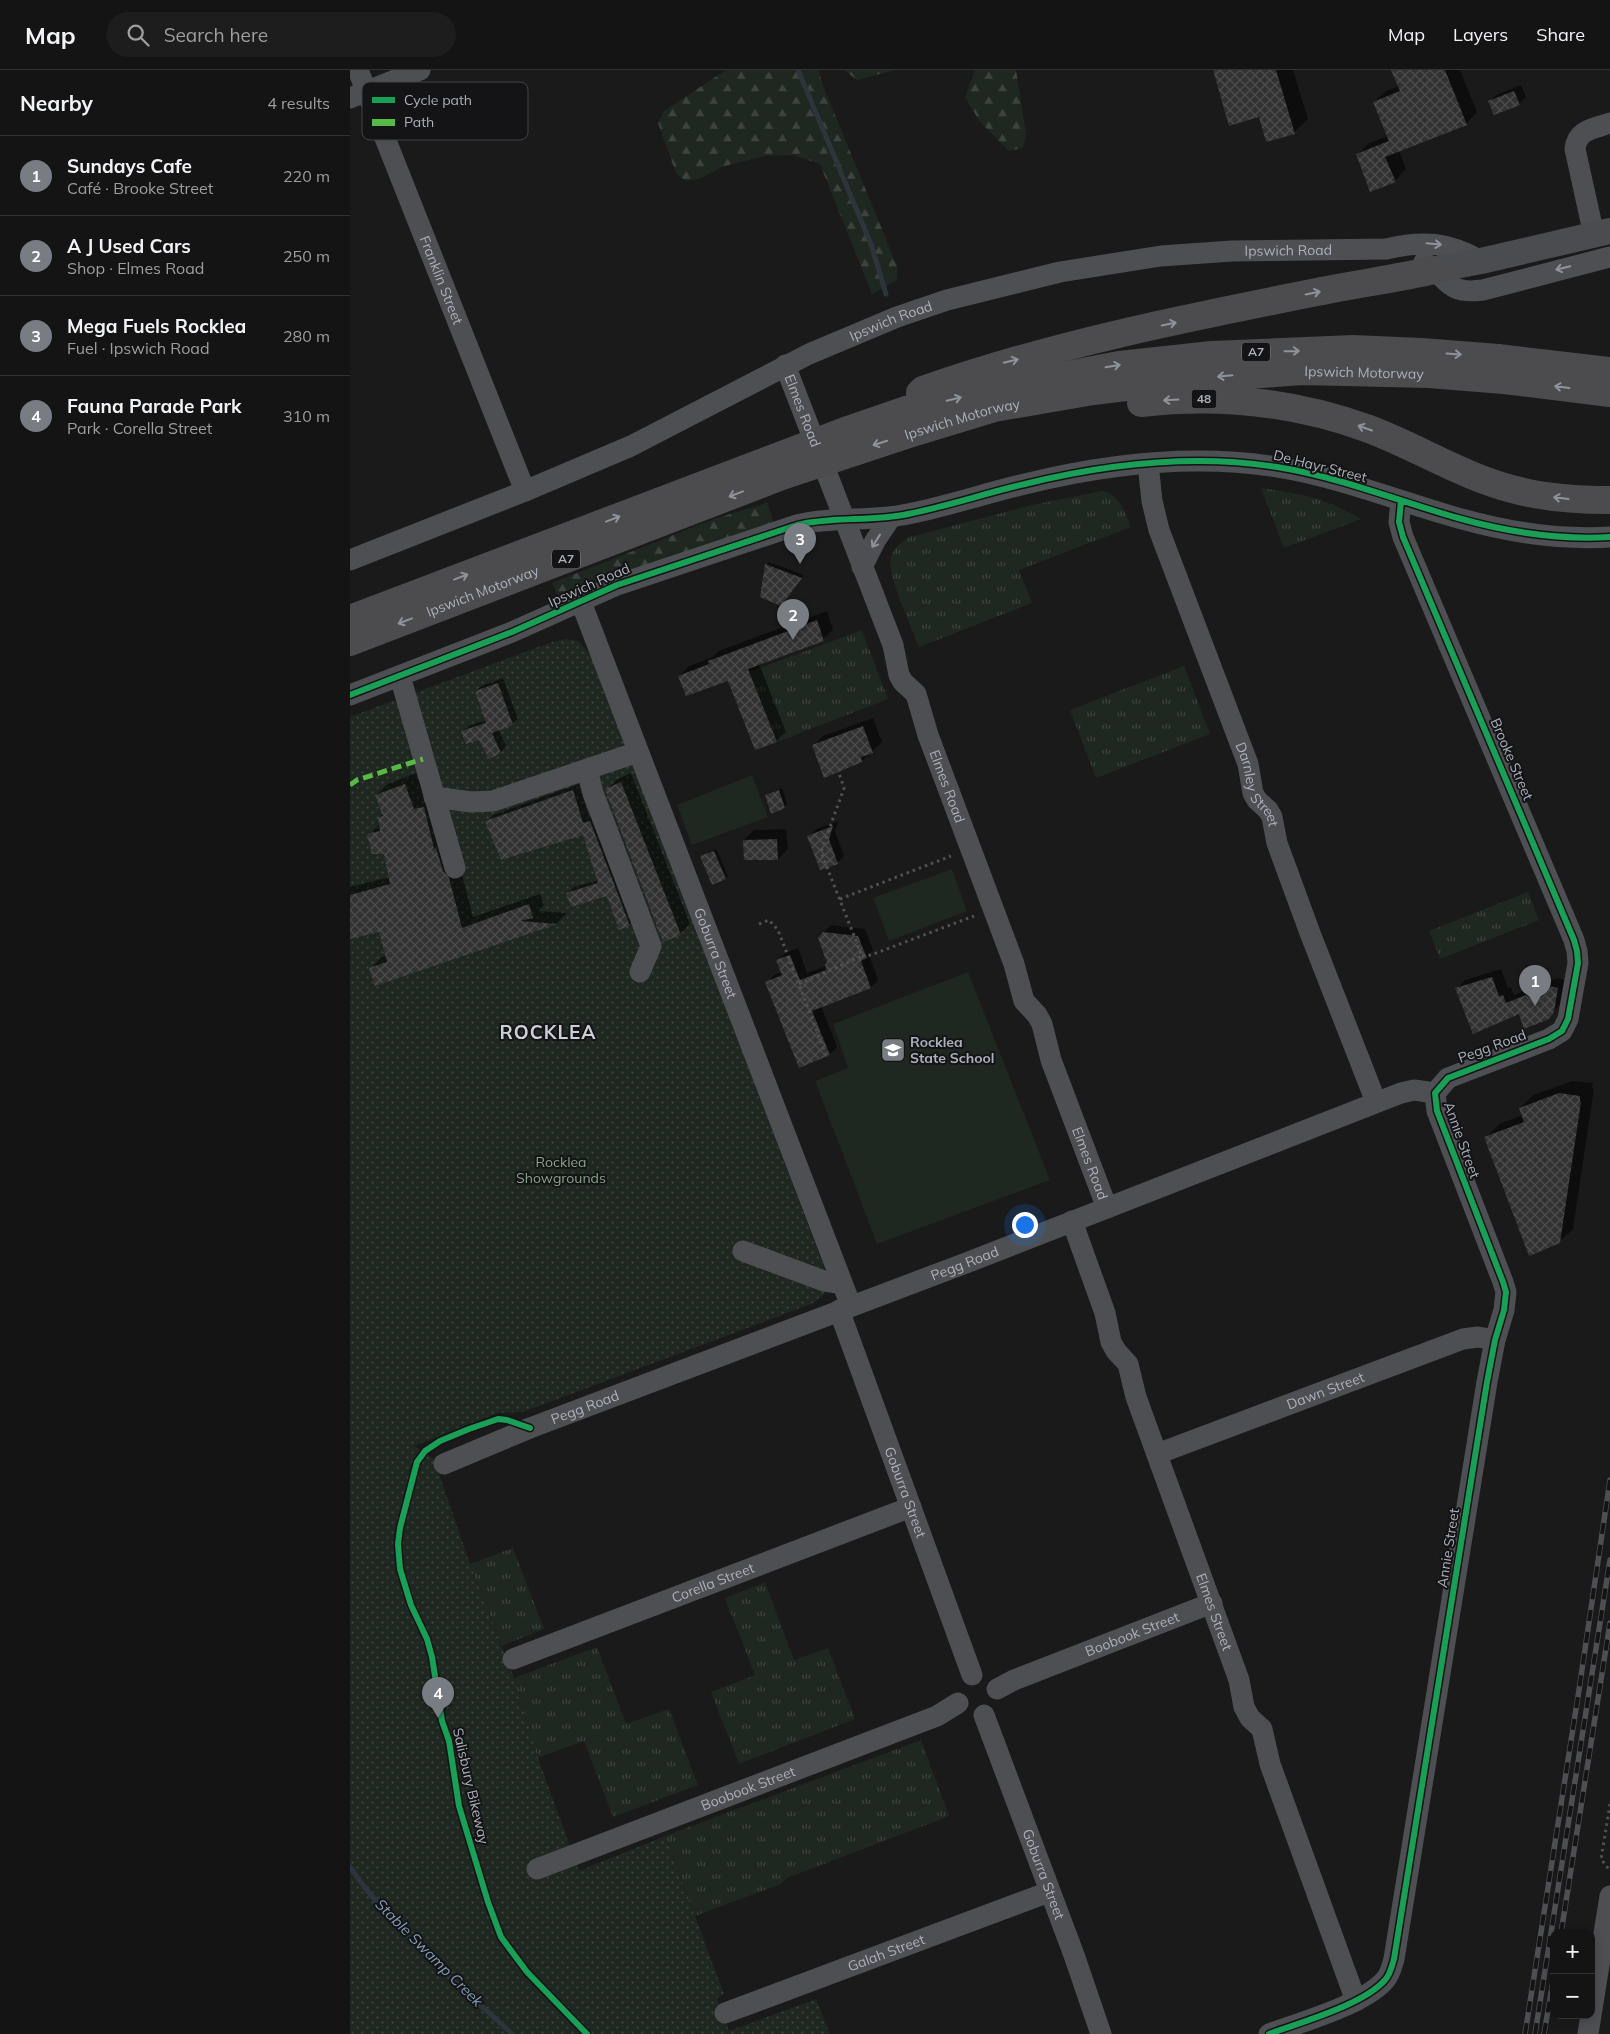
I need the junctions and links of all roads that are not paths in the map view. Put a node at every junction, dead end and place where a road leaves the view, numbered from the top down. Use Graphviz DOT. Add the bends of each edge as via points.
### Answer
graph roads {
  1 [pos="358,70"];
  2 [pos="420,70"];
  3 [pos="390,82"];
  4 [pos="358,95"];
  5 [pos="1610,123"];
  6 [pos="377,140"];
  7 [pos="1602,233"];
  8 [pos="1386,249"];
  9 [pos="1610,257"];
  10 [pos="1481,261"];
  11 [pos="1434,270"];
  12 [pos="785,365"];
  13 [pos="1610,371"];
  14 [pos="1610,394"];
  15 [pos="994,408"];
  16 [pos="906,410"];
  17 [pos="849,441"];
  18 [pos="1148,464"];
  19 [pos="778,466"];
  20 [pos="525,490"];
  21 [pos="1610,500"];
  22 [pos="1401,501"];
  23 [pos="890,517"];
  24 [pos="844,520"];
  25 [pos="1610,537"];
  26 [pos="350,560"];
  27 [pos="862,567"];
  28 [pos="581,602"];
  29 [pos="350,619"];
  30 [pos="350,642"];
  31 [pos="400,676"];
  32 [pos="350,695"];
  33 [pos="638,752"];
  34 [pos="587,769"];
  35 [pos="434,797"];
  36 [pos="454,868"];
  37 [pos="640,972"];
  38 [pos="1562,1031"];
  39 [pos="1436,1092"];
  40 [pos="1376,1102"];
  41 [pos="1107,1208"];
  42 [pos="1072,1221"];
  43 [pos="743,1251"];
  44 [pos="842,1284"];
  45 [pos="845,1308"];
  46 [pos="1495,1340"];
  47 [pos="1157,1454"];
  48 [pos="444,1464"];
  49 [pos="911,1507"];
  50 [pos="1212,1603"];
  51 [pos="513,1659"];
  52 [pos="972,1675"];
  53 [pos="997,1689"];
  54 [pos="958,1703"];
  55 [pos="984,1715"];
  56 [pos="537,1869"];
  57 [pos="1049,1892"];
  58 [pos="1610,1896"];
  59 [pos="1356,2001"];
  60 [pos="725,2013"];
  61 [pos="1101,2034"];
  62 [pos="1269,2034"];
  63 [pos="1588,2034"];
  1 -- 4 [label="street, Franklin Street"];
  2 -- 3 [label="street"];
  5 -- 7 [label="street" via="1580,134 1575,148"];
  6 -- 20 [label="street, Franklin Street"];
  7 -- 10 [label="main road"];
  8 -- 10 [label="street, Ipswich Road, one-way" via="1405,245 1440,245 1463,251"];
  8 -- 11 [label="street, Ipswich Road" via="1417,259"];
  8 -- 12 [label="street, Ipswich Road" via="1232,250 1161,256 1060,272 946,300"];
  9 -- 11 [label="street, Ipswich Road, one-way" via="1468,292 1452,287"];
  10 -- 11 [label="main road"];
  16 -- 11 [label="highway, one-way" via="922,390 982,369 1157,326"];
  12 -- 20 [label="street, Ipswich Road" via="631,446"];
  12 -- 24 [label="street, Elmes Road"];
  16 -- 13 [label="highway, Ipswich Motorway / A7, one-way" via="1119,365 1276,351 1421,352"];
  14 -- 15 [label="highway, Ipswich Motorway / A7, one-way" via="1429,374 1302,372 1165,382"];
  15 -- 17 [label="highway, Ipswich Motorway / A7, one-way"];
  21 -- 15 [label="highway, 48, one-way" via="1568,499 1512,489 1469,474 1369,429 1273,404 1216,399 1165,400 1038,418"];
  16 -- 17 [label="highway, Ipswich Motorway / A7"];
  17 -- 19 [label="highway, Ipswich Motorway / A7"];
  18 -- 22 [label="street, De Hayr Street" via="1205,461 1254,464 1328,477"];
  18 -- 23 [label="street, De Hayr Street" via="1036,482"];
  18 -- 40 [label="street, Darnley Street" via="1159,530 1248,764 1253,793 1272,818 1277,843 1313,942"];
  29 -- 19 [label="highway, Ipswich Motorway / A7, one-way"];
  19 -- 30 [label="highway, Ipswich Motorway / A7, one-way"];
  20 -- 26 [label="street, Ipswich Road"];
  22 -- 25 [label="street, De Hayr Street" via="1459,519 1520,531 1574,538"];
  22 -- 38 [label="street, Brooke Street" via="1399,522 1405,543 1576,946 1578,963 1568,1019"];
  23 -- 24 [label="street, De Hayr Street"];
  23 -- 27 [label="street, one-way"];
  24 -- 27 [label="street, Elmes Road"];
  24 -- 28 [label="street, Ipswich Road" via="797,525 632,579"];
  27 -- 41 [label="street, Elmes Road" via="893,645 899,675 918,698 928,735 1014,964 1022,997 1042,1024 1051,1060"];
  28 -- 31 [label="street, Ipswich Road"];
  28 -- 33 [label="street, Goburra Street"];
  31 -- 32 [label="street, Ipswich Road"];
  31 -- 35 [label="street"];
  33 -- 34 [label="street"];
  33 -- 44 [label="street, Goburra Street"];
  34 -- 35 [label="street" via="493,802"];
  34 -- 37 [label="street" via="593,793 651,946"];
  35 -- 36 [label="street"];
  38 -- 39 [label="street, Pegg Road" via="1456,1073 1441,1083"];
  39 -- 40 [label="street, Pegg Road" via="1409,1091"];
  39 -- 46 [label="street, Annie Street" via="1437,1111 1506,1292"];
  40 -- 41 [label="street, Pegg Road"];
  41 -- 42 [label="street, Pegg Road"];
  42 -- 45 [label="street, Pegg Road"];
  42 -- 47 [label="street, Elmes Street" via="1105,1313 1111,1342 1128,1364 1136,1397"];
  43 -- 44 [label="street"];
  44 -- 45 [label="street, Goburra Street"];
  45 -- 48 [label="street, Pegg Road"];
  45 -- 49 [label="street, Goburra Street"];
  46 -- 47 [label="street, Dawn Street" via="1463,1338"];
  46 -- 59 [label="street, Annie Street" via="1394,1959 1387,1978 1373,1992"];
  47 -- 50 [label="street, Elmes Street"];
  49 -- 51 [label="street, Corella Street"];
  49 -- 52 [label="street, Goburra Street"];
  50 -- 53 [label="street, Boobook Street"];
  50 -- 59 [label="street, Elmes Street" via="1239,1680 1244,1707 1262,1729 1270,1764"];
  52 -- 53 [label="street" via="990,1679"];
  52 -- 54 [label="street" via="960,1683 956,1696"];
  53 -- 55 [label="street" via="997,1702"];
  54 -- 55 [label="street" via="966,1713"];
  54 -- 56 [label="street, Boobook Street" via="937,1716"];
  55 -- 57 [label="street, Goburra Street"];
  57 -- 60 [label="street, Galah Street"];
  57 -- 61 [label="street, Goburra Street"];
  58 -- 63 [label="street"];
  59 -- 62 [label="street, Annie Street"];
}
